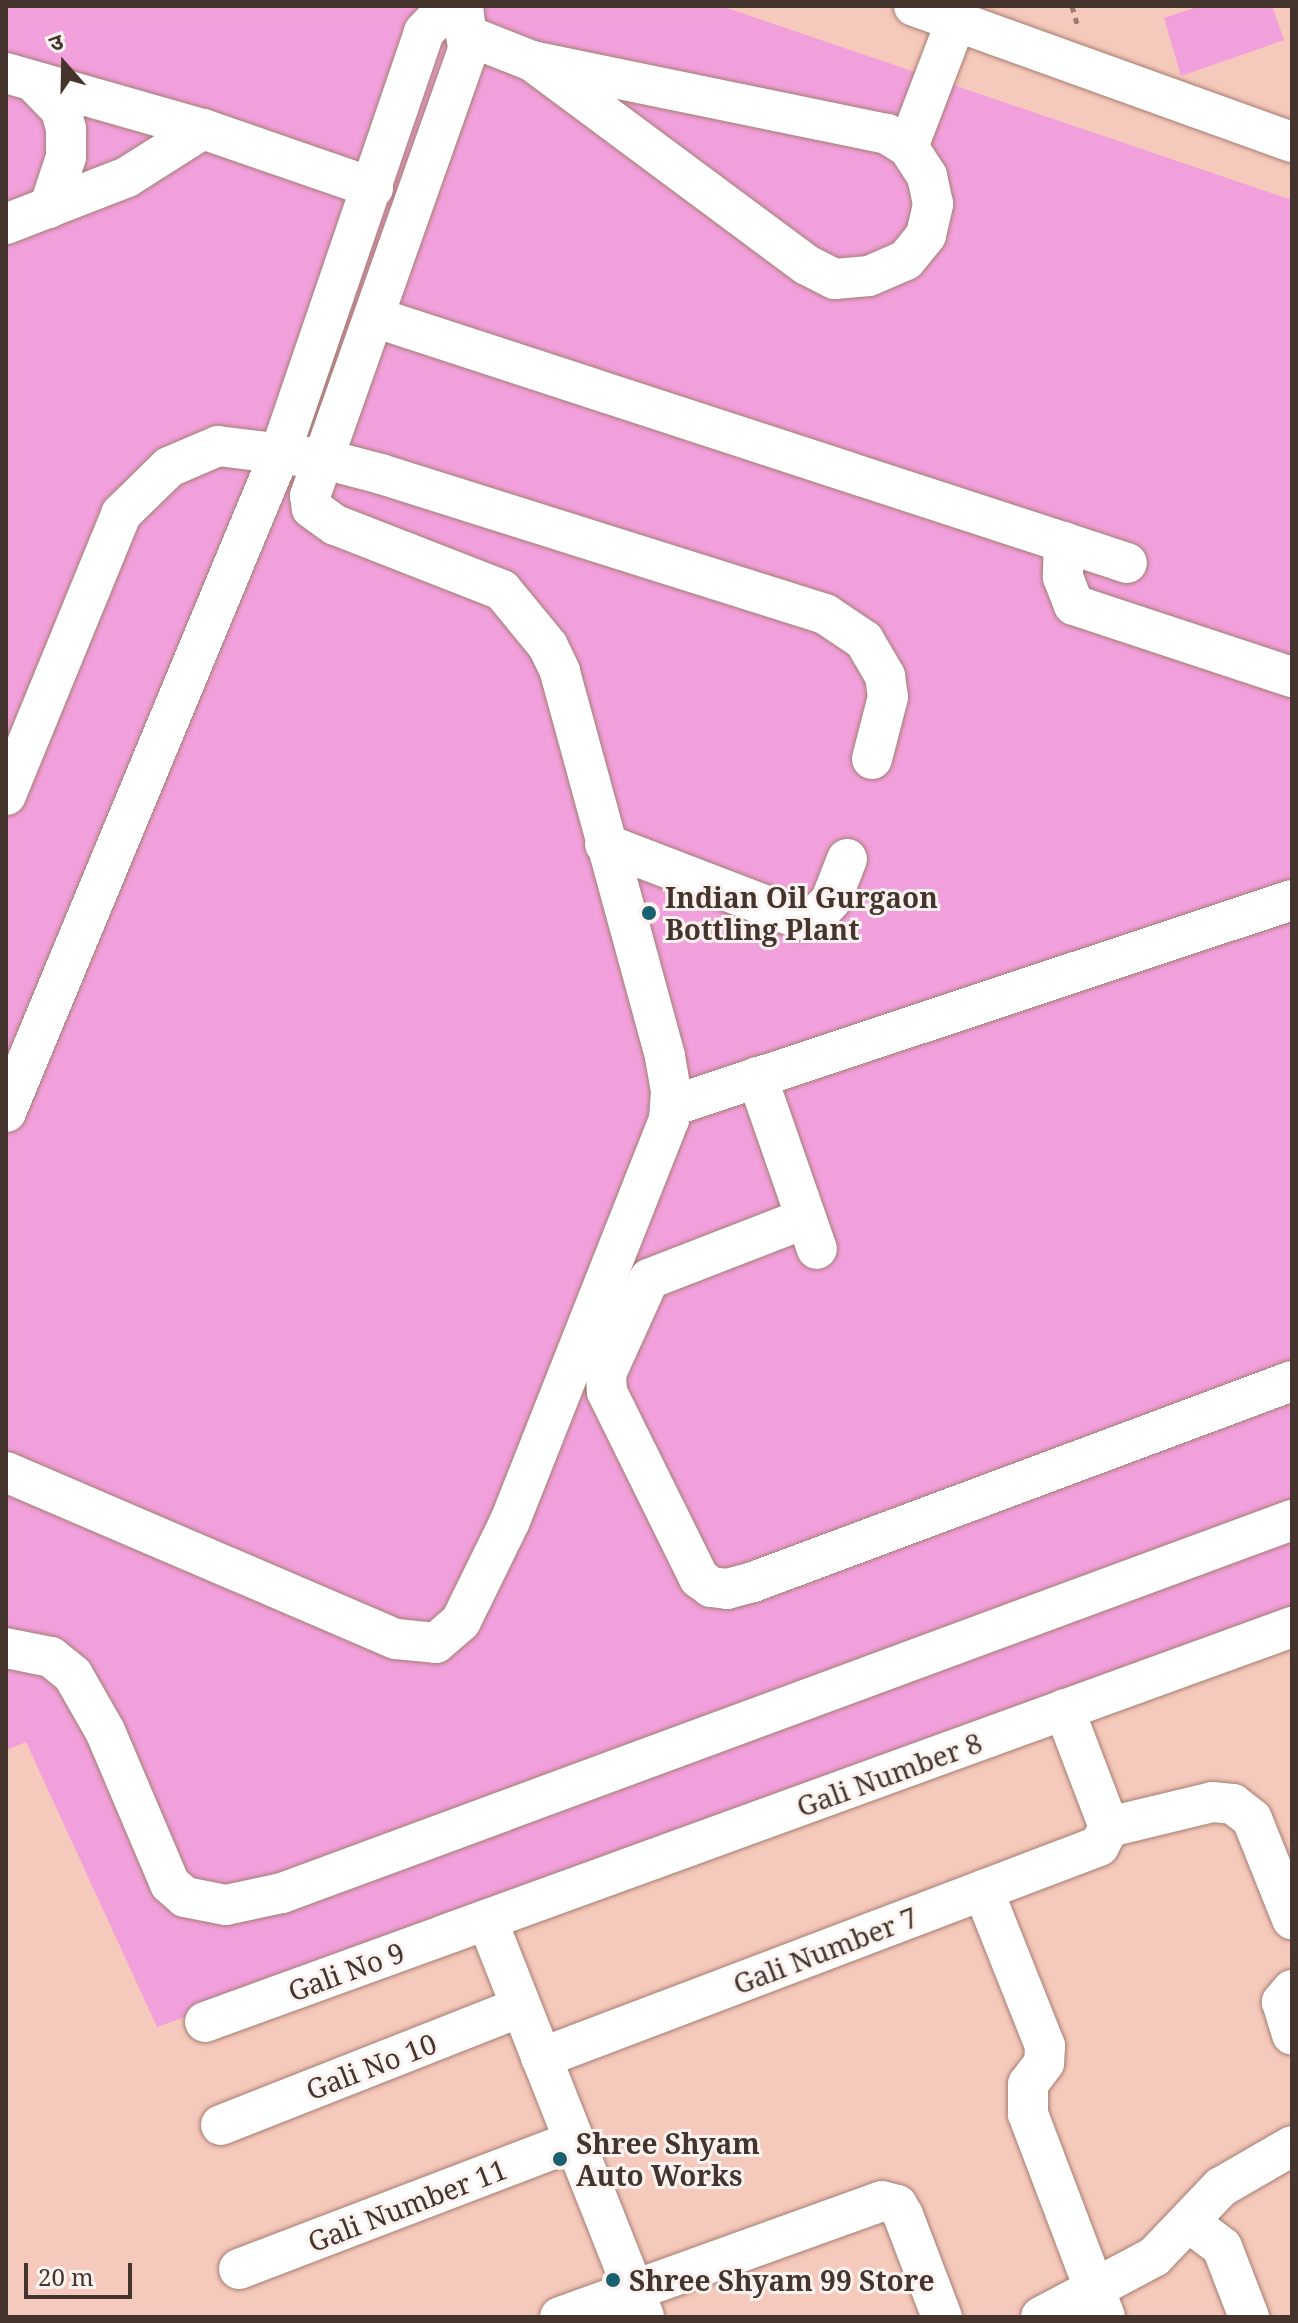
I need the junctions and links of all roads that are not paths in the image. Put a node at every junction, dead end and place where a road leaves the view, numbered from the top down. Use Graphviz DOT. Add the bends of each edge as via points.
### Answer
graph roads {
  1 [pos="914,6"];
  2 [pos="454,12"];
  3 [pos="956,21"];
  4 [pos="532,61"];
  5 [pos="20,77"];
  6 [pos="203,129"];
  7 [pos="1292,142"];
  8 [pos="908,147"];
  9 [pos="373,188"];
  10 [pos="49,208"];
  11 [pos="6,224"];
  12 [pos="374,317"];
  13 [pos="280,453"];
  14 [pos="324,459"];
  15 [pos="1064,542"];
  16 [pos="1127,563"];
  17 [pos="1292,677"];
  18 [pos="872,759"];
  19 [pos="6,795"];
  20 [pos="605,844"];
  21 [pos="847,859"];
  22 [pos="1292,900"];
  23 [pos="757,1077"];
  24 [pos="672,1106"];
  25 [pos="6,1112"];
  26 [pos="593,1354"];
  27 [pos="1292,1381"];
  28 [pos="6,1472"];
  29 [pos="1292,1520"];
  30 [pos="1292,1628"];
  31 [pos="6,1648"];
  32 [pos="1064,1709"];
  33 [pos="1108,1833"];
  34 [pos="983,1890"];
  35 [pos="1292,1919"];
  36 [pos="487,1920"];
  37 [pos="1292,1990"];
  38 [pos="521,2007"];
  39 [pos="205,2022"];
  40 [pos="1292,2034"];
  41 [pos="541,2058"];
  42 [pos="221,2125"];
  43 [pos="574,2141"];
  44 [pos="1292,2146"];
  45 [pos="1190,2223"];
  46 [pos="239,2269"];
  47 [pos="638,2303"];
  48 [pos="1100,2304"];
  49 [pos="560,2317"];
  50 [pos="942,2317"];
  51 [pos="1041,2317"];
  52 [pos="1249,2317"];
  1 -- 3 [label="street"];
  2 -- 4 [label="street"];
  2 -- 9 [label="street" via="424,32"];
  2 -- 12 [label="street" via="468,49"];
  3 -- 7 [label="street"];
  3 -- 8 [label="street"];
  4 -- 8 [label="street" via="887,134"];
  4 -- 8 [label="street" via="807,265 835,279 869,276 906,260 926,235 933,204 927,176"];
  5 -- 6 [label="street"];
  5 -- 10 [label="street" via="61,110 66,129 66,157"];
  6 -- 9 [label="street"];
  6 -- 10 [label="street" via="127,177"];
  9 -- 13 [label="street"];
  10 -- 11 [label="street"];
  12 -- 14 [label="street"];
  12 -- 15 [label="street"];
  13 -- 14 [label="street"];
  13 -- 19 [label="street" via="218,446 193,454 142,490 121,514"];
  13 -- 25 [label="street"];
  14 -- 18 [label="street" via="833,619 864,640 885,676 888,697"];
  14 -- 20 [label="street" via="310,496 318,516 502,590 533,623 560,671"];
  15 -- 16 [label="street"];
  15 -- 17 [label="street" via="1063,577 1074,605"];
  20 -- 21 [label="street" via="803,920 831,900"];
  20 -- 24 [label="street" via="665,1056"];
  22 -- 23 [label="street"];
  23 -- 24 [label="street"];
  23 -- 26 [label="street" via="811,1234 649,1279"];
  24 -- 26 [label="street"];
  26 -- 27 [label="street" via="699,1578 727,1589"];
  26 -- 28 [label="street" via="461,1621 436,1643 396,1639"];
  29 -- 31 [label="street" via="282,1893 226,1905 185,1897 170,1884 105,1731 73,1675 51,1657"];
  30 -- 32 [label="street, Gali Number 8"];
  32 -- 33 [label="street"];
  32 -- 36 [label="street, Gali Number 8"];
  33 -- 34 [label="street, Gali Number 7"];
  33 -- 35 [label="street, Gali Number 7" via="1212,1802 1233,1804 1252,1819"];
  34 -- 41 [label="street, Gali Number 7"];
  34 -- 48 [label="street" via="1045,2046 1044,2063 1028,2084 1028,2114"];
  36 -- 38 [label="street"];
  36 -- 39 [label="street, Gali No 9"];
  37 -- 40 [label="street" via="1282,2002"];
  38 -- 41 [label="street"];
  38 -- 42 [label="street, Gali No 10"];
  41 -- 43 [label="street"];
  43 -- 46 [label="street, Gali Number 11"];
  43 -- 47 [label="street"];
  44 -- 45 [label="street" via="1221,2187"];
  45 -- 48 [label="street"];
  45 -- 52 [label="street" via="1219,2241"];
  47 -- 49 [label="street"];
  47 -- 50 [label="street" via="873,2203 897,2205"];
  48 -- 51 [label="street"];
}
